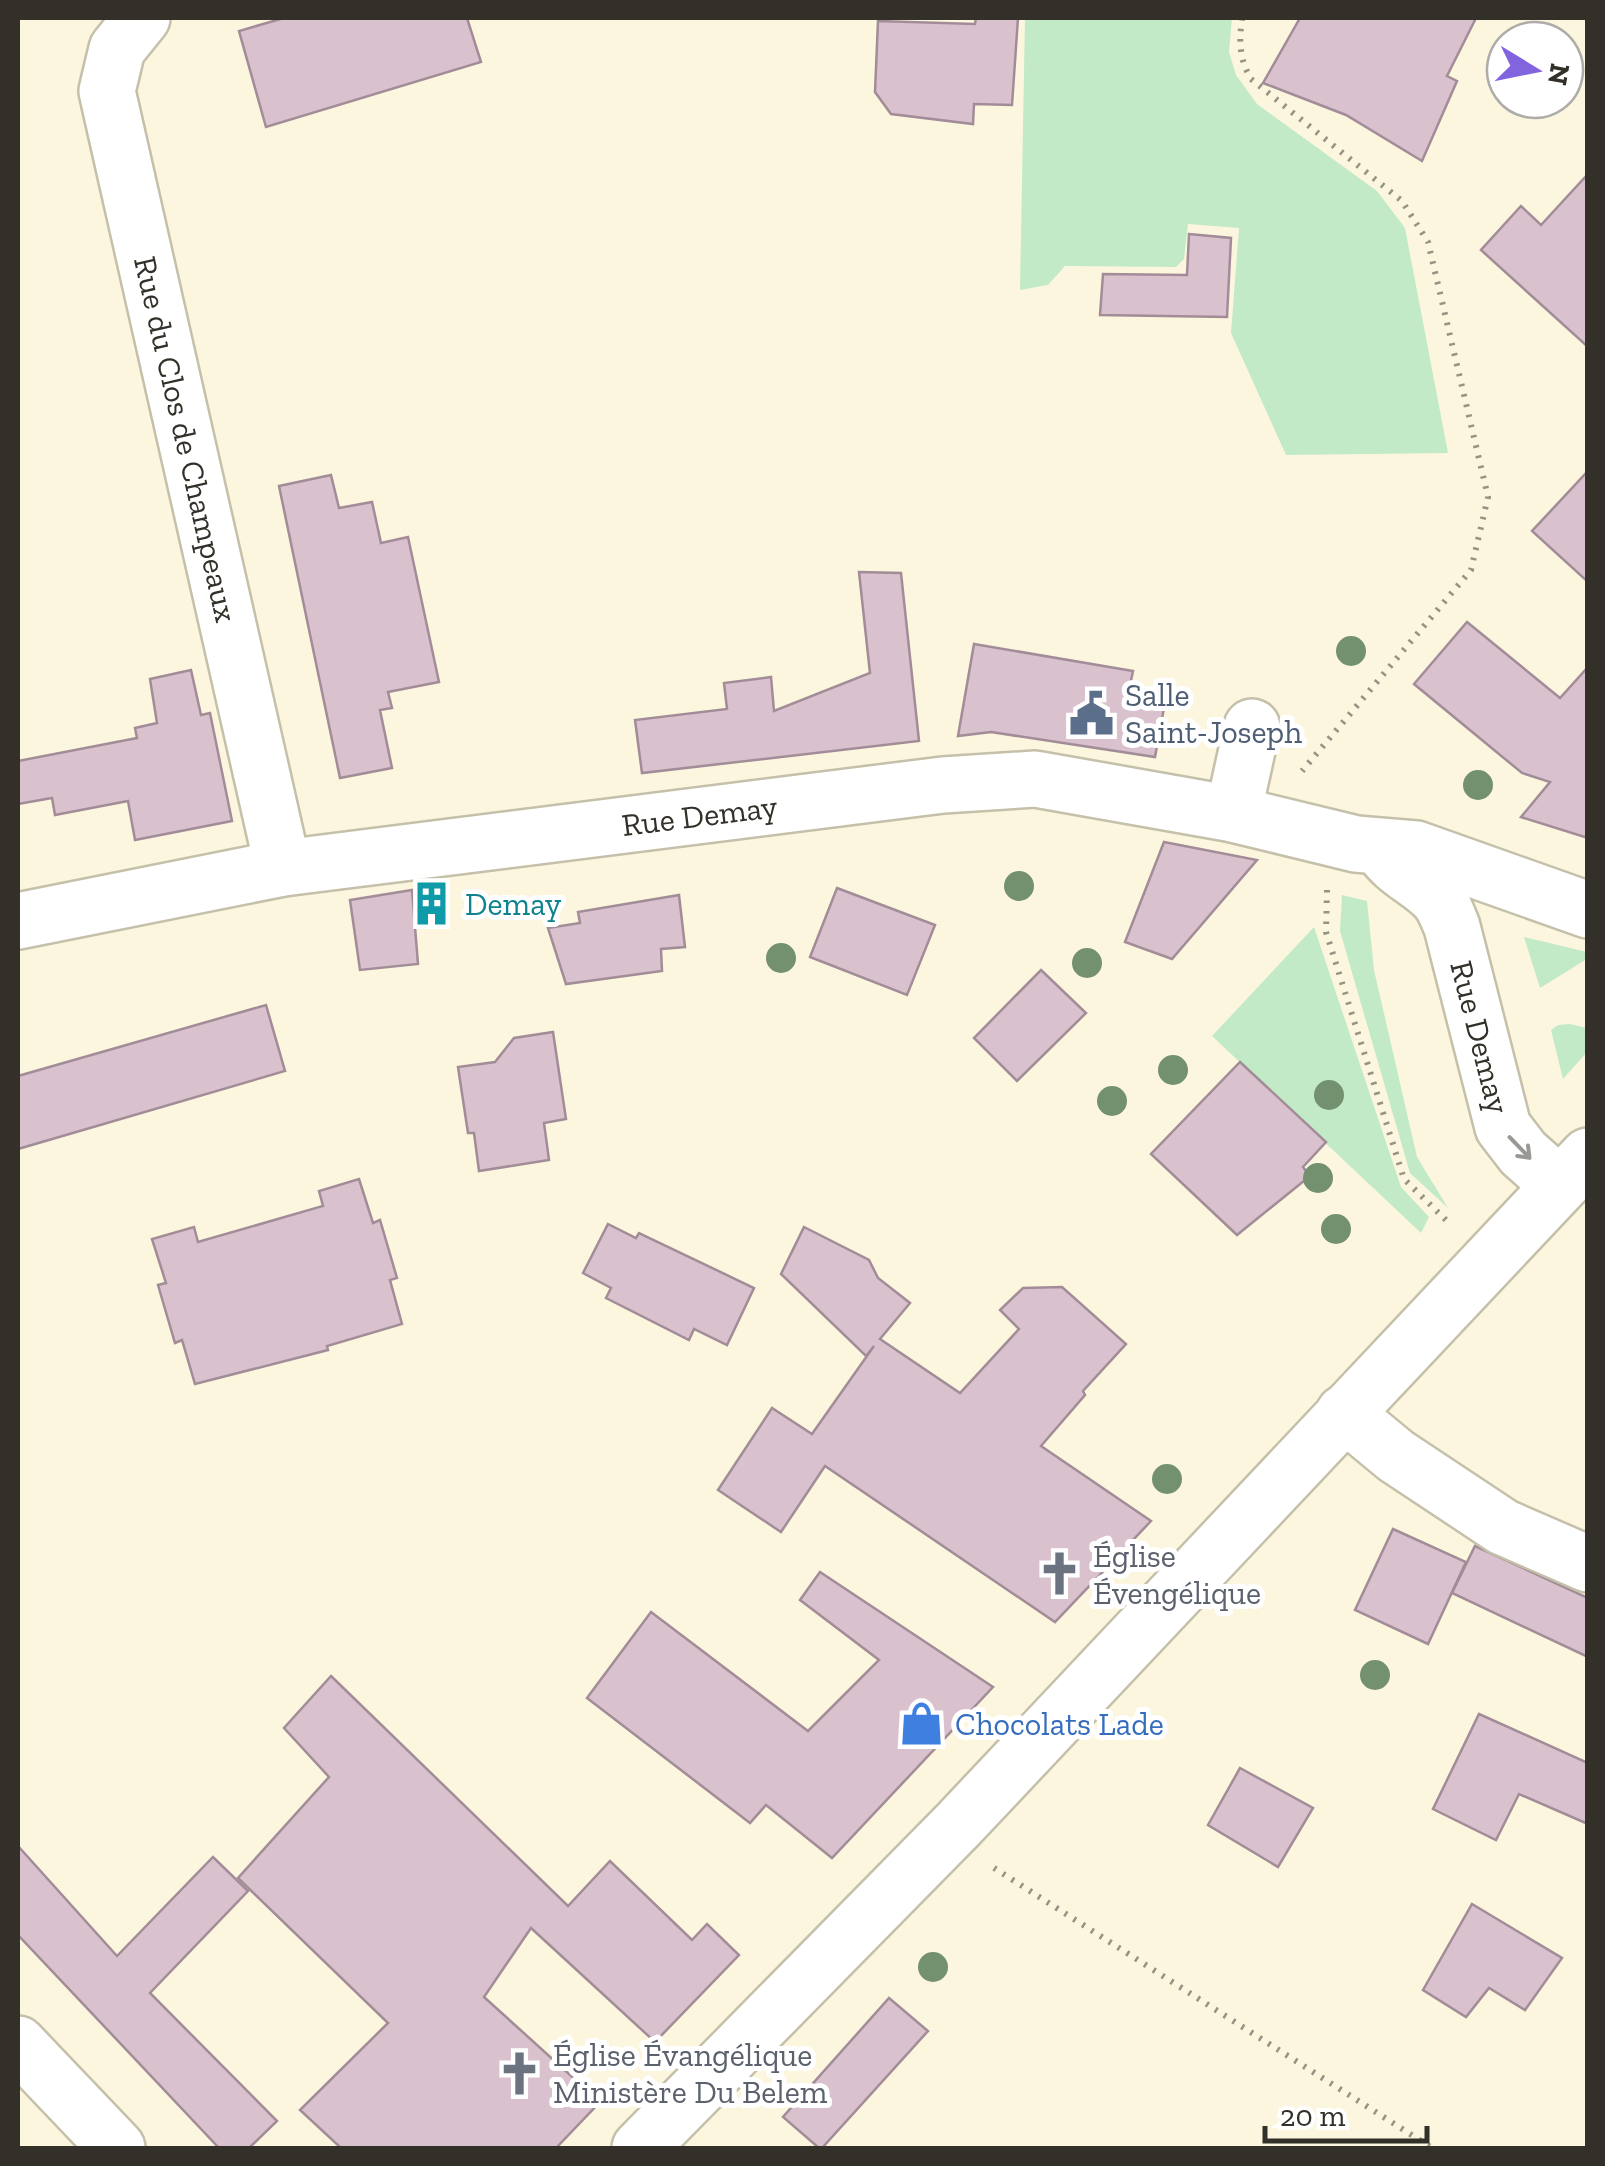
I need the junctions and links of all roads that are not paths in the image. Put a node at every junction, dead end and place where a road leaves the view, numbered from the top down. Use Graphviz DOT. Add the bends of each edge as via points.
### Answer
graph roads {
  1 [pos="142,18"];
  2 [pos="1252,727"];
  3 [pos="1234,814"];
  4 [pos="1380,848"];
  5 [pos="283,868"];
  6 [pos="1537,891"];
  7 [pos="1588,910"];
  8 [pos="18,920"];
  9 [pos="1452,927"];
  10 [pos="1573,1170"];
  11 [pos="1344,1413"];
  12 [pos="1588,1564"];
  13 [pos="18,2044"];
  14 [pos="117,2148"];
  15 [pos="640,2148"];
  1 -- 5 [label="street, Rue du Clos de Champeaux" via="117,48 107,91"];
  2 -- 3 [label="street"];
  3 -- 4 [label="street, Rue Demay"];
  3 -- 5 [label="street, Rue Demay" via="1016,780"];
  4 -- 6 [label="street, Rue Demay" via="1416,849"];
  4 -- 9 [label="street, Rue Demay" via="1434,894"];
  5 -- 8 [label="street, Rue Demay"];
  6 -- 7 [label="street, Rue Demay"];
  6 -- 9 [label="street, Rue Demay" via="1497,895 1460,915"];
  9 -- 10 [label="street, Rue Demay, one-way" via="1503,1127 1524,1152"];
  10 -- 11 [label="street"];
  11 -- 12 [label="street" via="1502,1527"];
  11 -- 15 [label="street" via="936,1847"];
  13 -- 14 [label="street"];
}
